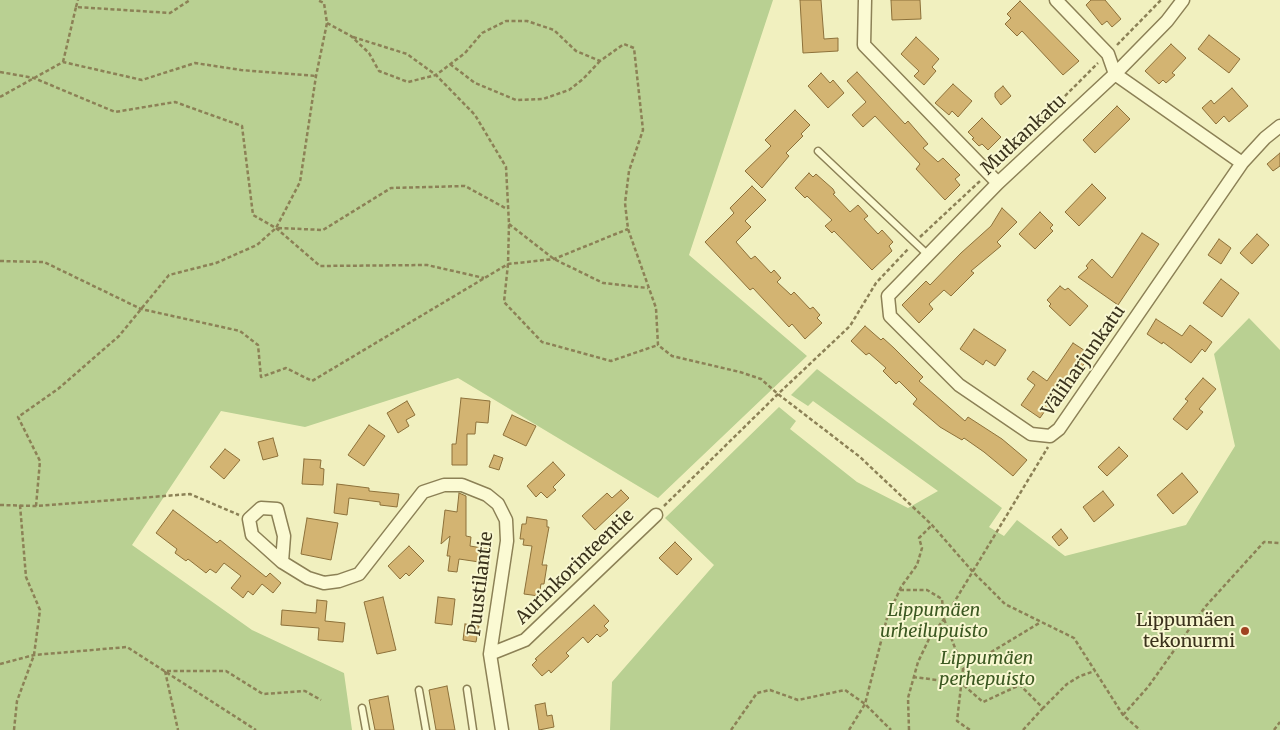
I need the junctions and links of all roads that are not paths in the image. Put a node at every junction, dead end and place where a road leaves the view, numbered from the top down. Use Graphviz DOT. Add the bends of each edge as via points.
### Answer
graph roads {
  1 [pos="865,0"];
  2 [pos="1056,0"];
  3 [pos="1183,0"];
  4 [pos="1115,74"];
  5 [pos="1280,126"];
  6 [pos="818,151"];
  7 [pos="1242,163"];
  8 [pos="998,183"];
  9 [pos="928,254"];
  10 [pos="888,296"];
  11 [pos="656,514"];
  12 [pos="282,562"];
  13 [pos="490,654"];
  14 [pos="467,689"];
  15 [pos="419,690"];
  16 [pos="362,708"];
  17 [pos="366,730"];
  18 [pos="426,730"];
  19 [pos="473,730"];
  20 [pos="502,730"];
  1 -- 8 [label="street" via="864,45"];
  2 -- 4 [label="street" via="1108,54"];
  3 -- 4 [label="street, Mutkankatu"];
  4 -- 7 [label="street"];
  4 -- 8 [label="street, Mutkankatu"];
  5 -- 7 [label="street, Väliharjunkatu"];
  6 -- 9 [label="lane"];
  7 -- 10 [label="street, Väliharjunkatu" via="1059,429 1050,436 1031,434 959,385 890,316"];
  8 -- 9 [label="street, Mutkankatu"];
  9 -- 10 [label="street, Mutkankatu"];
  11 -- 13 [label="street, Aurinkorinteentie" via="525,640"];
  12 -- 12 [label="street, Puustilantie" via="252,535 248,519 261,508 277,510 284,536"];
  12 -- 13 [label="street, Puustilantie" via="308,578 324,583 339,581 359,574 423,492 444,484 462,485 487,495 498,504 506,520 507,541"];
  13 -- 20 [label="street, Puustilantie"];
  14 -- 19 [label="lane"];
  15 -- 18 [label="lane"];
  16 -- 17 [label="lane"];
}
